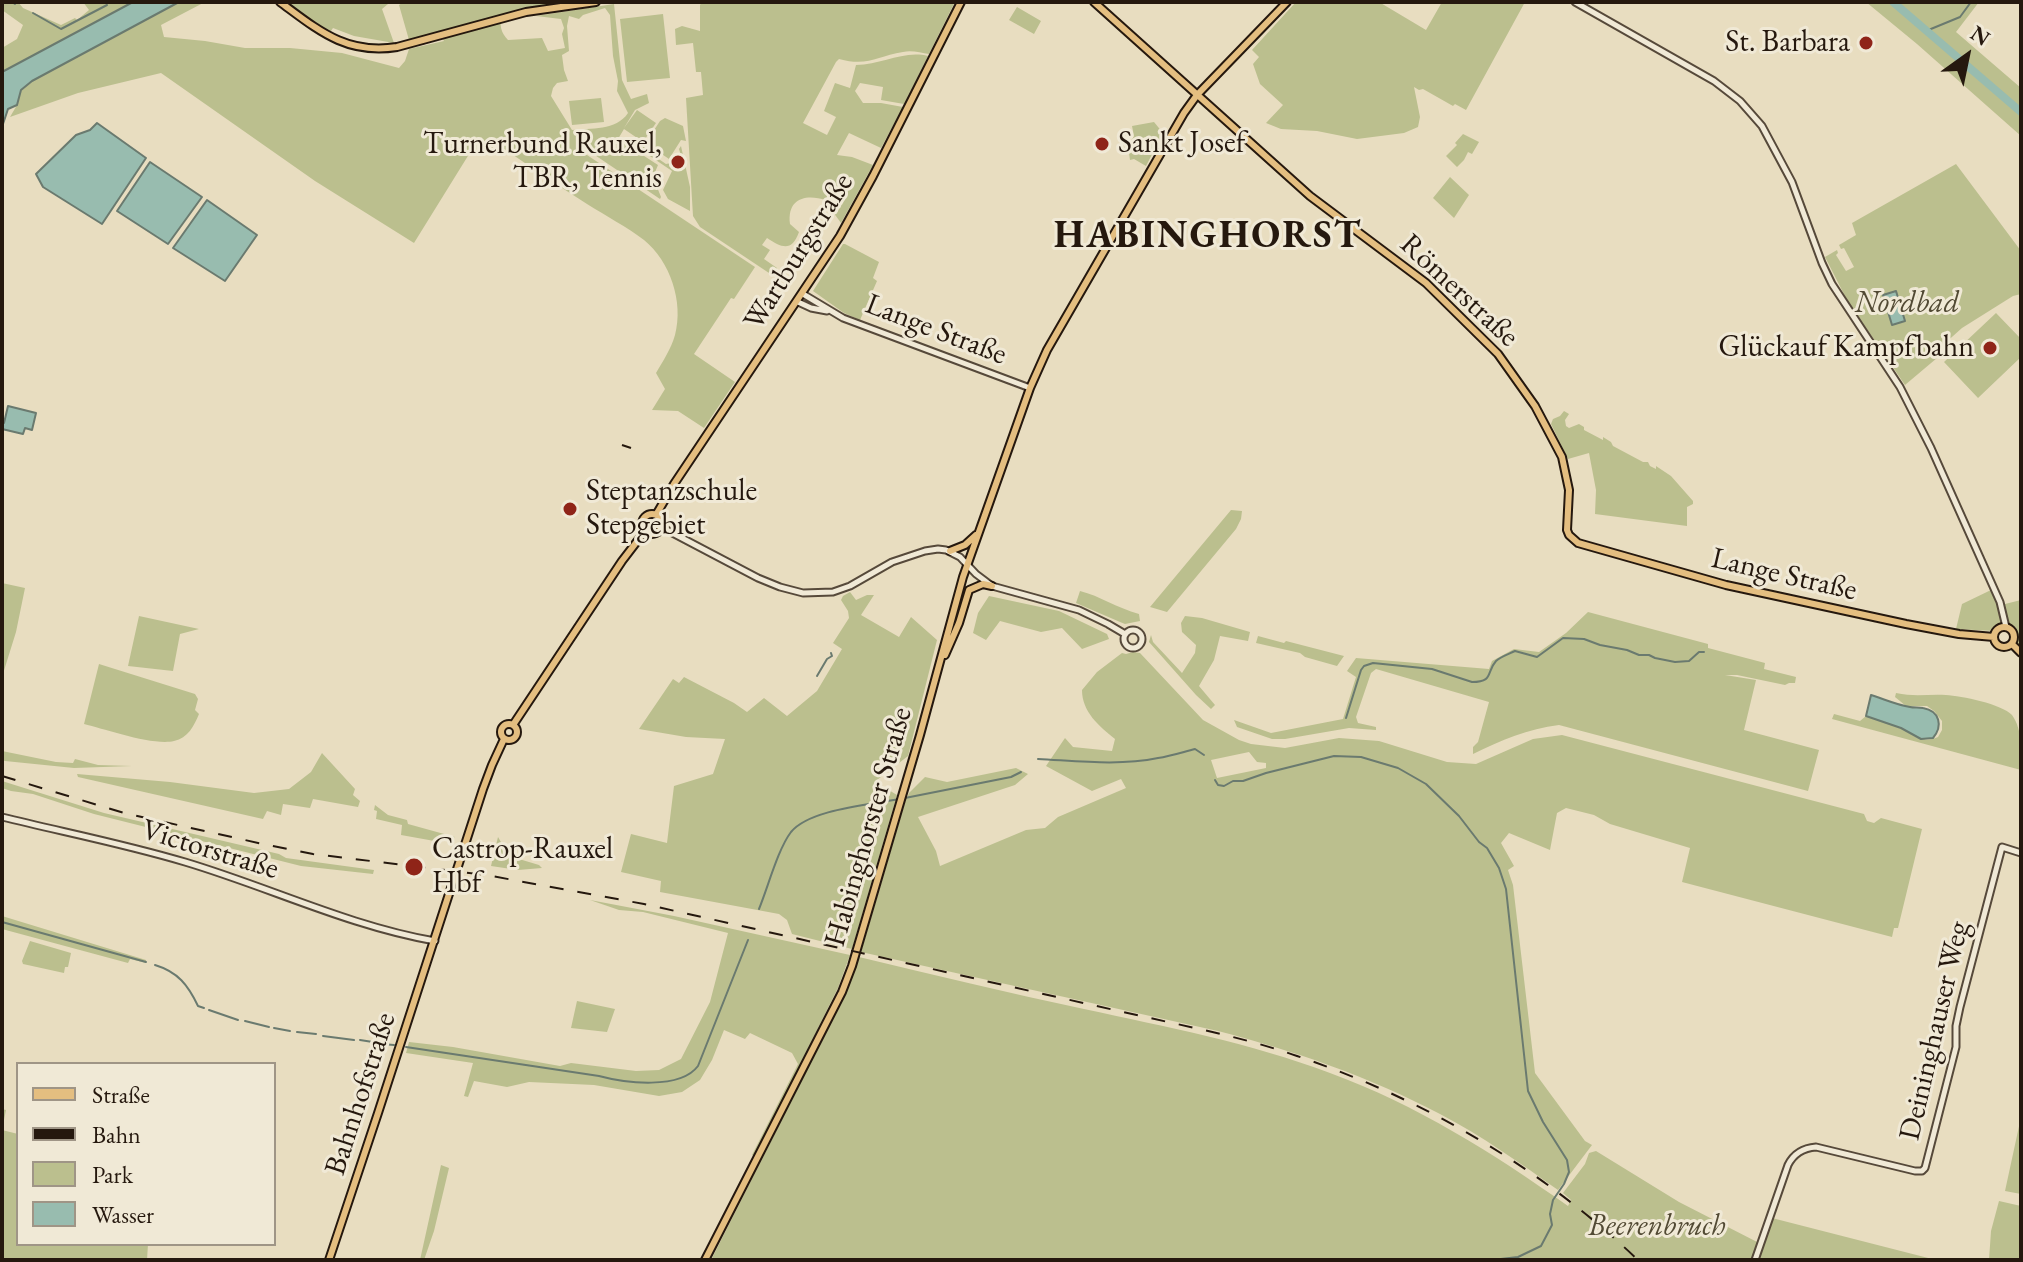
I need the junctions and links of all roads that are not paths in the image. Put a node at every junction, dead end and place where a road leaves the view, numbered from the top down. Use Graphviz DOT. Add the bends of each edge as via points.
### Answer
graph roads {
  1 [pos="280,2"];
  2 [pos="596,2"];
  3 [pos="961,2"];
  4 [pos="1094,2"];
  5 [pos="1287,2"];
  6 [pos="1575,2"];
  7 [pos="1197,95"];
  8 [pos="803,294"];
  9 [pos="798,302"];
  10 [pos="828,311"];
  11 [pos="1030,388"];
  12 [pos="656,515"];
  13 [pos="661,527"];
  14 [pos="645,531"];
  15 [pos="978,532"];
  16 [pos="1569,535"];
  17 [pos="950,551"];
  18 [pos="967,565"];
  19 [pos="992,586"];
  20 [pos="2006,627"];
  21 [pos="1125,634"];
  22 [pos="1994,637"];
  23 [pos="2013,642"];
  24 [pos="2021,646"];
  25 [pos="2021,653"];
  26 [pos="936,676"];
  27 [pos="513,725"];
  28 [pos="504,739"];
  29 [pos="2,817"];
  30 [pos="2021,853"];
  31 [pos="435,941"];
  32 [pos="329,1260"];
  33 [pos="705,1260"];
  34 [pos="1755,1260"];
  1 -- 2 [label="main road" via="335,40 377,49 526,12"];
  3 -- 8 [label="main road, Wartburgstraße" via="868,187"];
  4 -- 7 [label="main road, Römerstraße"];
  5 -- 7 [label="main road, Habinghorster Straße"];
  6 -- 20 [label="street" via="1714,81 1762,126 1832,284 1900,387 1931,448 2000,602"];
  7 -- 11 [label="main road, Habinghorster Straße" via="1061,325"];
  7 -- 16 [label="main road, Römerstraße" via="1310,196 1426,283 1498,354 1562,457 1569,490"];
  8 -- 9 [label="main road, Wartburgstraße"];
  8 -- 10 [label="street, Lange Straße"];
  9 -- 10 [label="street, Lange Straße"];
  9 -- 12 [label="main road, Wartburgstraße"];
  10 -- 11 [label="street, Lange Straße"];
  11 -- 15 [label="main road, Habinghorster Straße"];
  12 -- 13 [label="main road"];
  12 -- 14 [label="main road" via="643,519"];
  13 -- 14 [label="main road" via="654,533"];
  13 -- 17 [label="street" via="758,578 803,593 833,592 892,562 932,550"];
  14 -- 27 [label="main road"];
  15 -- 17 [label="main road"];
  15 -- 18 [label="main road, Habinghorster Straße"];
  16 -- 22 [label="main road, Lange Straße" via="1581,545 1726,585 1906,624"];
  17 -- 18 [label="street"];
  18 -- 19 [label="street"];
  18 -- 26 [label="main road, Habinghorster Straße"];
  19 -- 21 [label="street" via="1079,610"];
  19 -- 26 [label="main road" via="969,590"];
  20 -- 22 [label="main road"];
  20 -- 23 [label="main road" via="2013,631"];
  22 -- 23 [label="main road" via="2001,646"];
  23 -- 24 [label="main road"];
  23 -- 25 [label="main road"];
  26 -- 33 [label="main road, Habinghorster Straße" via="842,992"];
  27 -- 28 [label="main road" via="516,735"];
  27 -- 28 [label="main road" via="501,729"];
  28 -- 31 [label="main road, Bahnhofstraße"];
  29 -- 31 [label="street, Victorstraße" via="185,862 402,935"];
  30 -- 34 [label="street, Deininghauser Weg" via="2002,847 1925,1168 1915,1171 1816,1147 1801,1150 1788,1165"];
  31 -- 32 [label="main road, Bahnhofstraße"];
}
